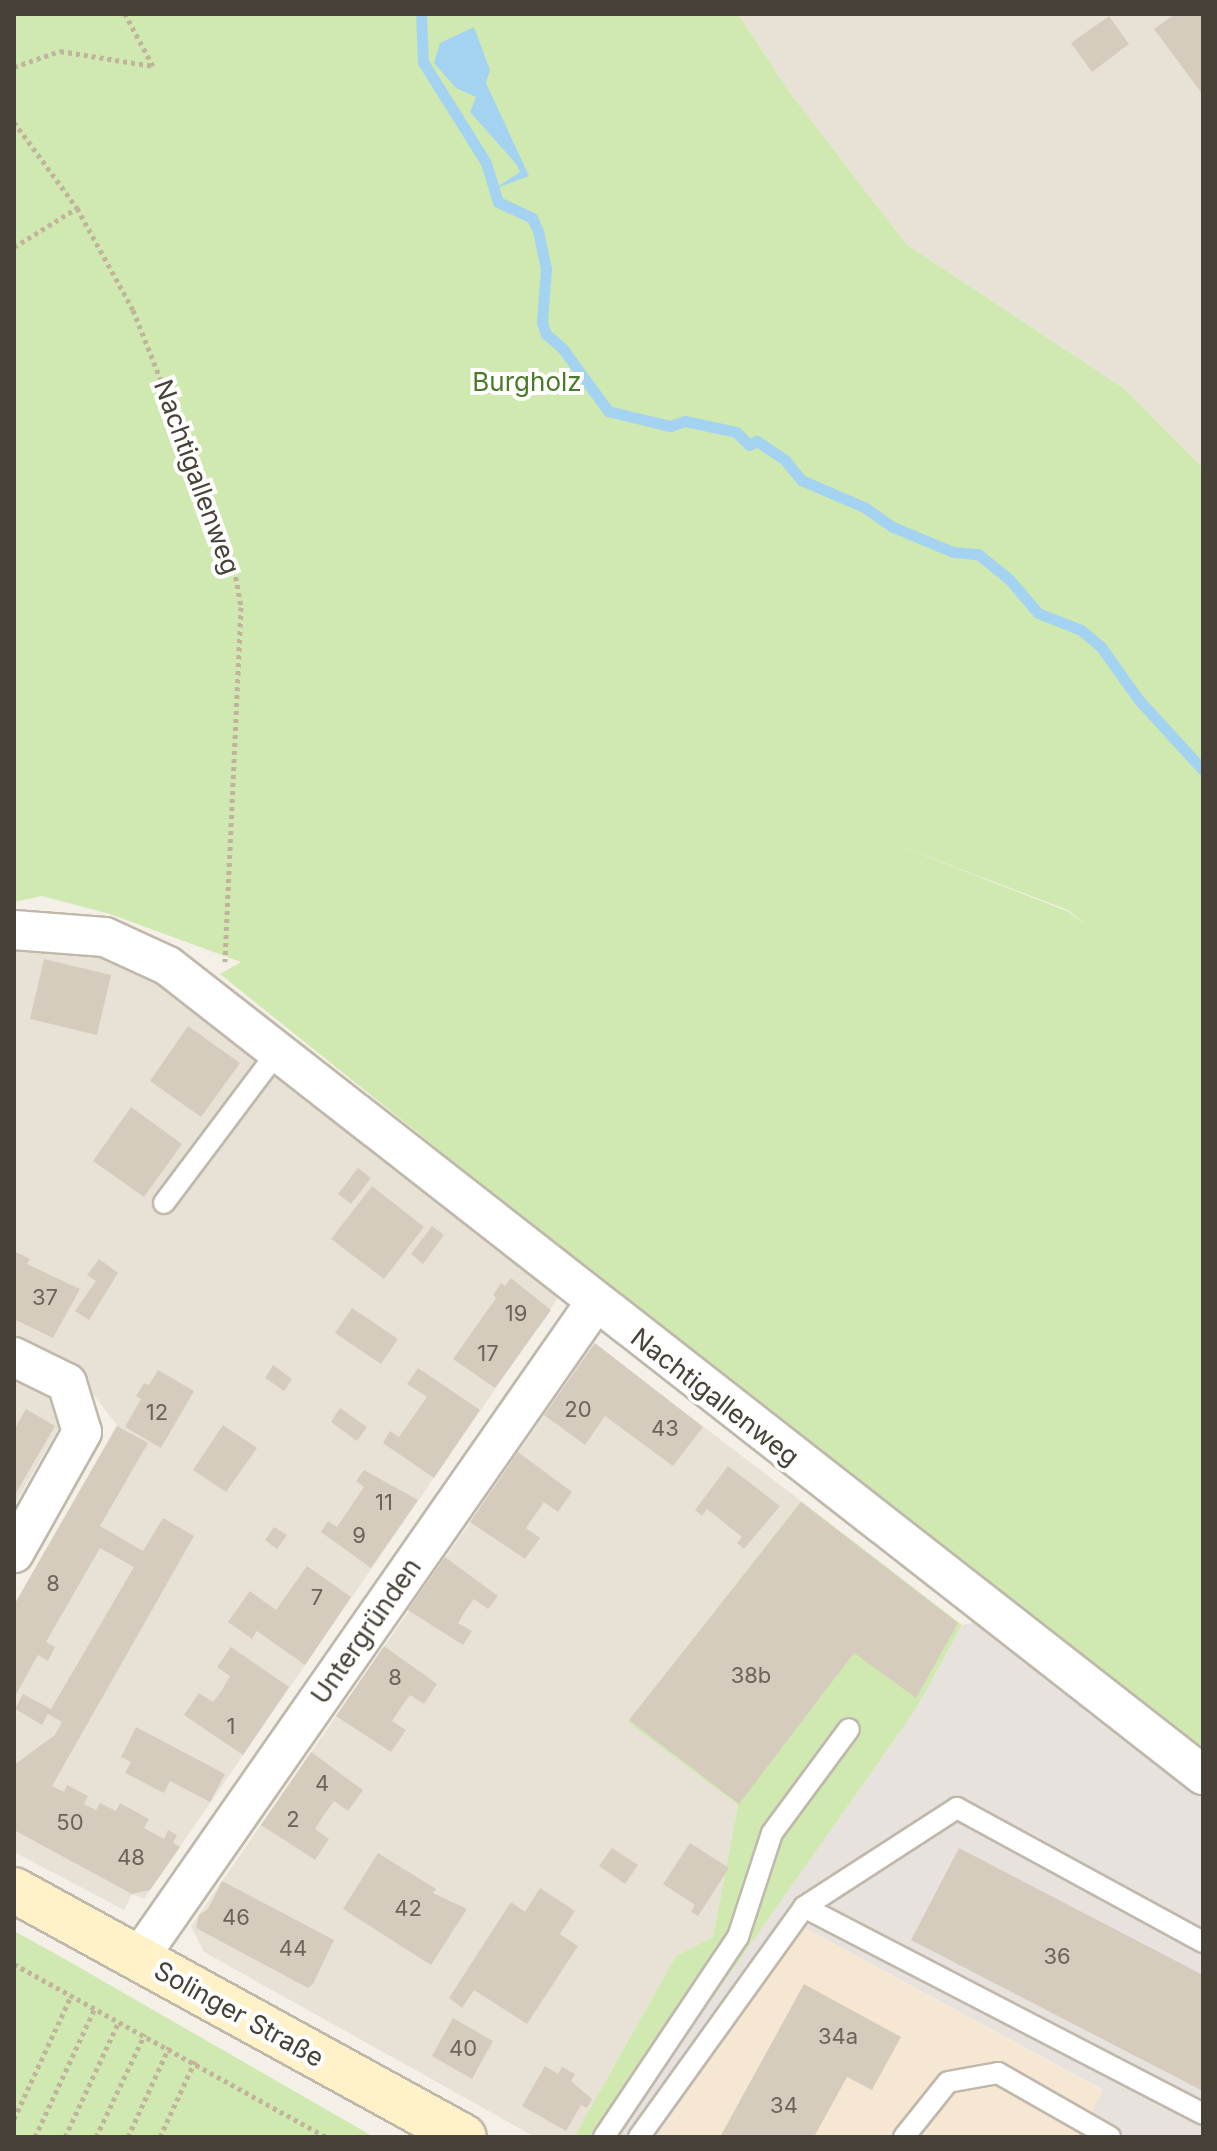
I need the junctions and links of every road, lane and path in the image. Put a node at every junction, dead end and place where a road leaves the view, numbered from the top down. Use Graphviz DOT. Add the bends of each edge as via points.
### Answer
graph roads {
  1 [pos="125,14"];
  2 [pos="14,67"];
  3 [pos="14,122"];
  4 [pos="77,208"];
  5 [pos="14,247"];
  6 [pos="14,930"];
  7 [pos="229,1015"];
  8 [pos="276,1054"];
  9 [pos="164,1203"];
  10 [pos="595,1303"];
  11 [pos="14,1357"];
  12 [pos="14,1553"];
  13 [pos="849,1729"];
  14 [pos="1203,1775"];
  15 [pos="14,1890"];
  16 [pos="804,1907"];
  17 [pos="1203,1942"];
  18 [pos="138,1959"];
  19 [pos="14,1964"];
  20 [pos="71,1996"];
  21 [pos="95,2008"];
  22 [pos="119,2021"];
  23 [pos="145,2034"];
  24 [pos="169,2047"];
  25 [pos="195,2061"];
  26 [pos="1203,2114"];
  27 [pos="14,2119"];
  28 [pos="35,2137"];
  29 [pos="65,2137"];
  30 [pos="96,2137"];
  31 [pos="128,2137"];
  32 [pos="160,2137"];
  33 [pos="326,2137"];
  34 [pos="464,2137"];
  35 [pos="604,2137"];
  36 [pos="639,2137"];
  37 [pos="904,2137"];
  38 [pos="1110,2137"];
  1 -- 2 [label="path" via="153,66 60,51"];
  3 -- 4 [label="path, Nachtigallenweg"];
  4 -- 5 [label="path"];
  4 -- 7 [label="path, Nachtigallenweg" via="133,310 233,561 241,607 223,942"];
  6 -- 7 [label="street, Nachtigallenweg" via="105,937 168,966"];
  7 -- 8 [label="street, Nachtigallenweg"];
  8 -- 9 [label="lane"];
  8 -- 10 [label="street, Nachtigallenweg"];
  10 -- 14 [label="street, Nachtigallenweg"];
  10 -- 18 [label="street, Untergründen"];
  11 -- 12 [label="street" via="67,1383 82,1432"];
  13 -- 35 [label="lane" via="772,1833 738,1937"];
  15 -- 18 [label="main road, Solinger Straße"];
  16 -- 17 [label="lane" via="957,1808"];
  16 -- 26 [label="lane"];
  16 -- 36 [label="lane"];
  18 -- 34 [label="main road, Solinger Straße"];
  19 -- 20 [label="path"];
  20 -- 21 [label="path"];
  20 -- 27 [label="path"];
  21 -- 22 [label="path"];
  21 -- 28 [label="path"];
  22 -- 23 [label="path"];
  22 -- 29 [label="path"];
  23 -- 24 [label="path"];
  23 -- 30 [label="path"];
  24 -- 25 [label="path"];
  24 -- 31 [label="path"];
  25 -- 32 [label="path"];
  25 -- 33 [label="path"];
  37 -- 38 [label="lane" via="948,2082 998,2073"];
}
